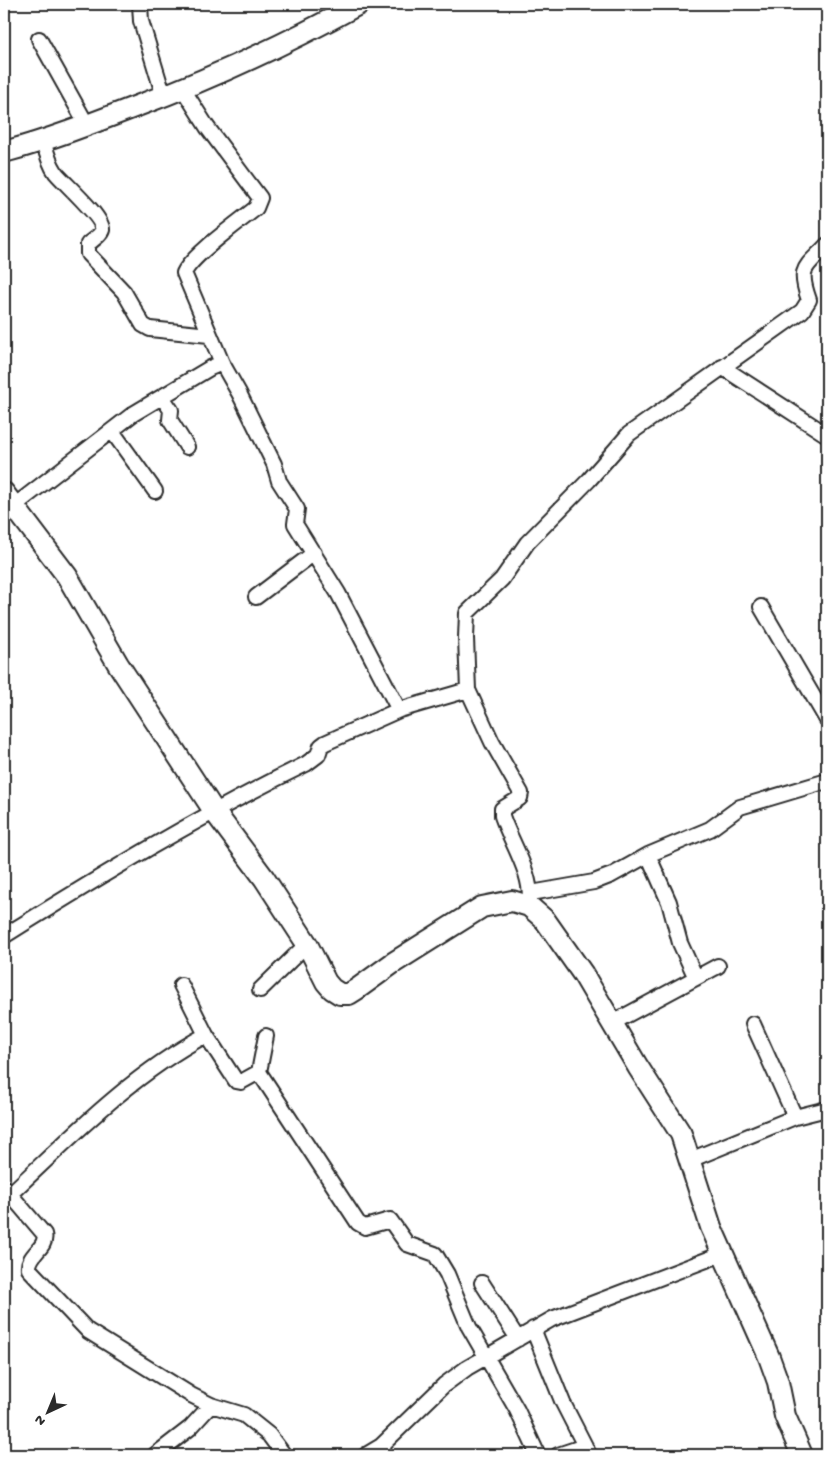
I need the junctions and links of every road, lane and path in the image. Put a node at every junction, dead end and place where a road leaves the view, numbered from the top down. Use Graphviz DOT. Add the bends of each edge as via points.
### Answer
graph roads {
  1 [pos="140,4"];
  2 [pos="359,4"];
  3 [pos="39,39"];
  4 [pos="183,89"];
  5 [pos="164,97"];
  6 [pos="87,125"];
  7 [pos="43,140"];
  8 [pos="4,152"];
  9 [pos="827,244"];
  10 [pos="210,335"];
  11 [pos="222,363"];
  12 [pos="722,367"];
  13 [pos="162,397"];
  14 [pos="112,431"];
  15 [pos="827,435"];
  16 [pos="187,447"];
  17 [pos="155,491"];
  18 [pos="9,499"];
  19 [pos="314,553"];
  20 [pos="256,597"];
  21 [pos="761,608"];
  22 [pos="468,690"];
  23 [pos="399,710"];
  24 [pos="827,720"];
  25 [pos="827,780"];
  26 [pos="214,811"];
  27 [pos="648,855"];
  28 [pos="530,900"];
  29 [pos="4,936"];
  30 [pos="307,944"];
  31 [pos="718,966"];
  32 [pos="696,978"];
  33 [pos="181,985"];
  34 [pos="260,990"];
  35 [pos="612,1023"];
  36 [pos="753,1024"];
  37 [pos="206,1035"];
  38 [pos="266,1036"];
  39 [pos="259,1072"];
  40 [pos="827,1109"];
  41 [pos="796,1117"];
  42 [pos="690,1160"];
  43 [pos="7,1191"];
  44 [pos="722,1254"];
  45 [pos="482,1283"];
  46 [pos="533,1329"];
  47 [pos="518,1339"];
  48 [pos="487,1356"];
  49 [pos="210,1405"];
  50 [pos="587,1451"];
  51 [pos="155,1455"];
  52 [pos="284,1455"];
  53 [pos="366,1455"];
  54 [pos="538,1455"];
  55 [pos="558,1455"];
  56 [pos="802,1455"];
  1 -- 5 [label="street" via="141,21"];
  2 -- 4 [label="street"];
  3 -- 6 [label="street"];
  4 -- 5 [label="street"];
  4 -- 10 [label="street" via="206,127 260,198 256,208 184,273"];
  5 -- 6 [label="street"];
  6 -- 7 [label="street"];
  7 -- 8 [label="street"];
  7 -- 10 [label="street" via="55,171 94,213 102,228 88,244 88,254 124,292 143,325 150,329"];
  9 -- 12 [label="street" via="804,268 802,276 808,306"];
  10 -- 11 [label="street"];
  11 -- 13 [label="street"];
  11 -- 19 [label="street" via="274,464 281,486 297,508 295,524"];
  12 -- 15 [label="street"];
  12 -- 22 [label="street" via="629,434 527,543 502,579 467,613"];
  13 -- 14 [label="street"];
  13 -- 16 [label="street" via="171,410 170,420"];
  14 -- 17 [label="street"];
  14 -- 18 [label="street"];
  18 -- 26 [label="street" via="67,576 118,664"];
  19 -- 20 [label="street"];
  19 -- 23 [label="street"];
  21 -- 24 [label="street"];
  22 -- 23 [label="street"];
  22 -- 28 [label="street" via="521,793 520,798 502,809 502,816 527,877"];
  23 -- 26 [label="street" via="321,746 318,756 306,764"];
  25 -- 27 [label="street" via="740,807 710,828"];
  26 -- 29 [label="street"];
  26 -- 30 [label="street" via="264,878"];
  27 -- 28 [label="street" via="594,882"];
  27 -- 32 [label="street" via="670,902 682,948"];
  28 -- 30 [label="street" via="482,907 349,994 340,994 326,982"];
  28 -- 35 [label="street" via="583,974"];
  30 -- 34 [label="street"];
  31 -- 32 [label="street"];
  32 -- 35 [label="street"];
  33 -- 37 [label="street"];
  35 -- 42 [label="street" via="681,1134"];
  36 -- 41 [label="street"];
  37 -- 39 [label="street" via="238,1082"];
  37 -- 43 [label="street" via="154,1067"];
  38 -- 39 [label="street"];
  39 -- 48 [label="street" via="358,1223 365,1227 390,1220 407,1244 435,1254 469,1327"];
  40 -- 41 [label="street"];
  41 -- 42 [label="street"];
  42 -- 44 [label="street"];
  43 -- 49 [label="street" via="44,1234 44,1243 29,1264 29,1269 41,1283 88,1331"];
  44 -- 46 [label="street"];
  44 -- 56 [label="street" via="769,1357 785,1416"];
  45 -- 47 [label="street"];
  46 -- 47 [label="street"];
  46 -- 50 [label="street" via="563,1403"];
  47 -- 48 [label="street"];
  48 -- 53 [label="street" via="444,1385"];
  48 -- 54 [label="street"];
  49 -- 51 [label="street" via="190,1428"];
  49 -- 52 [label="street" via="244,1415 269,1435"];
  50 -- 55 [label="street"];
}
